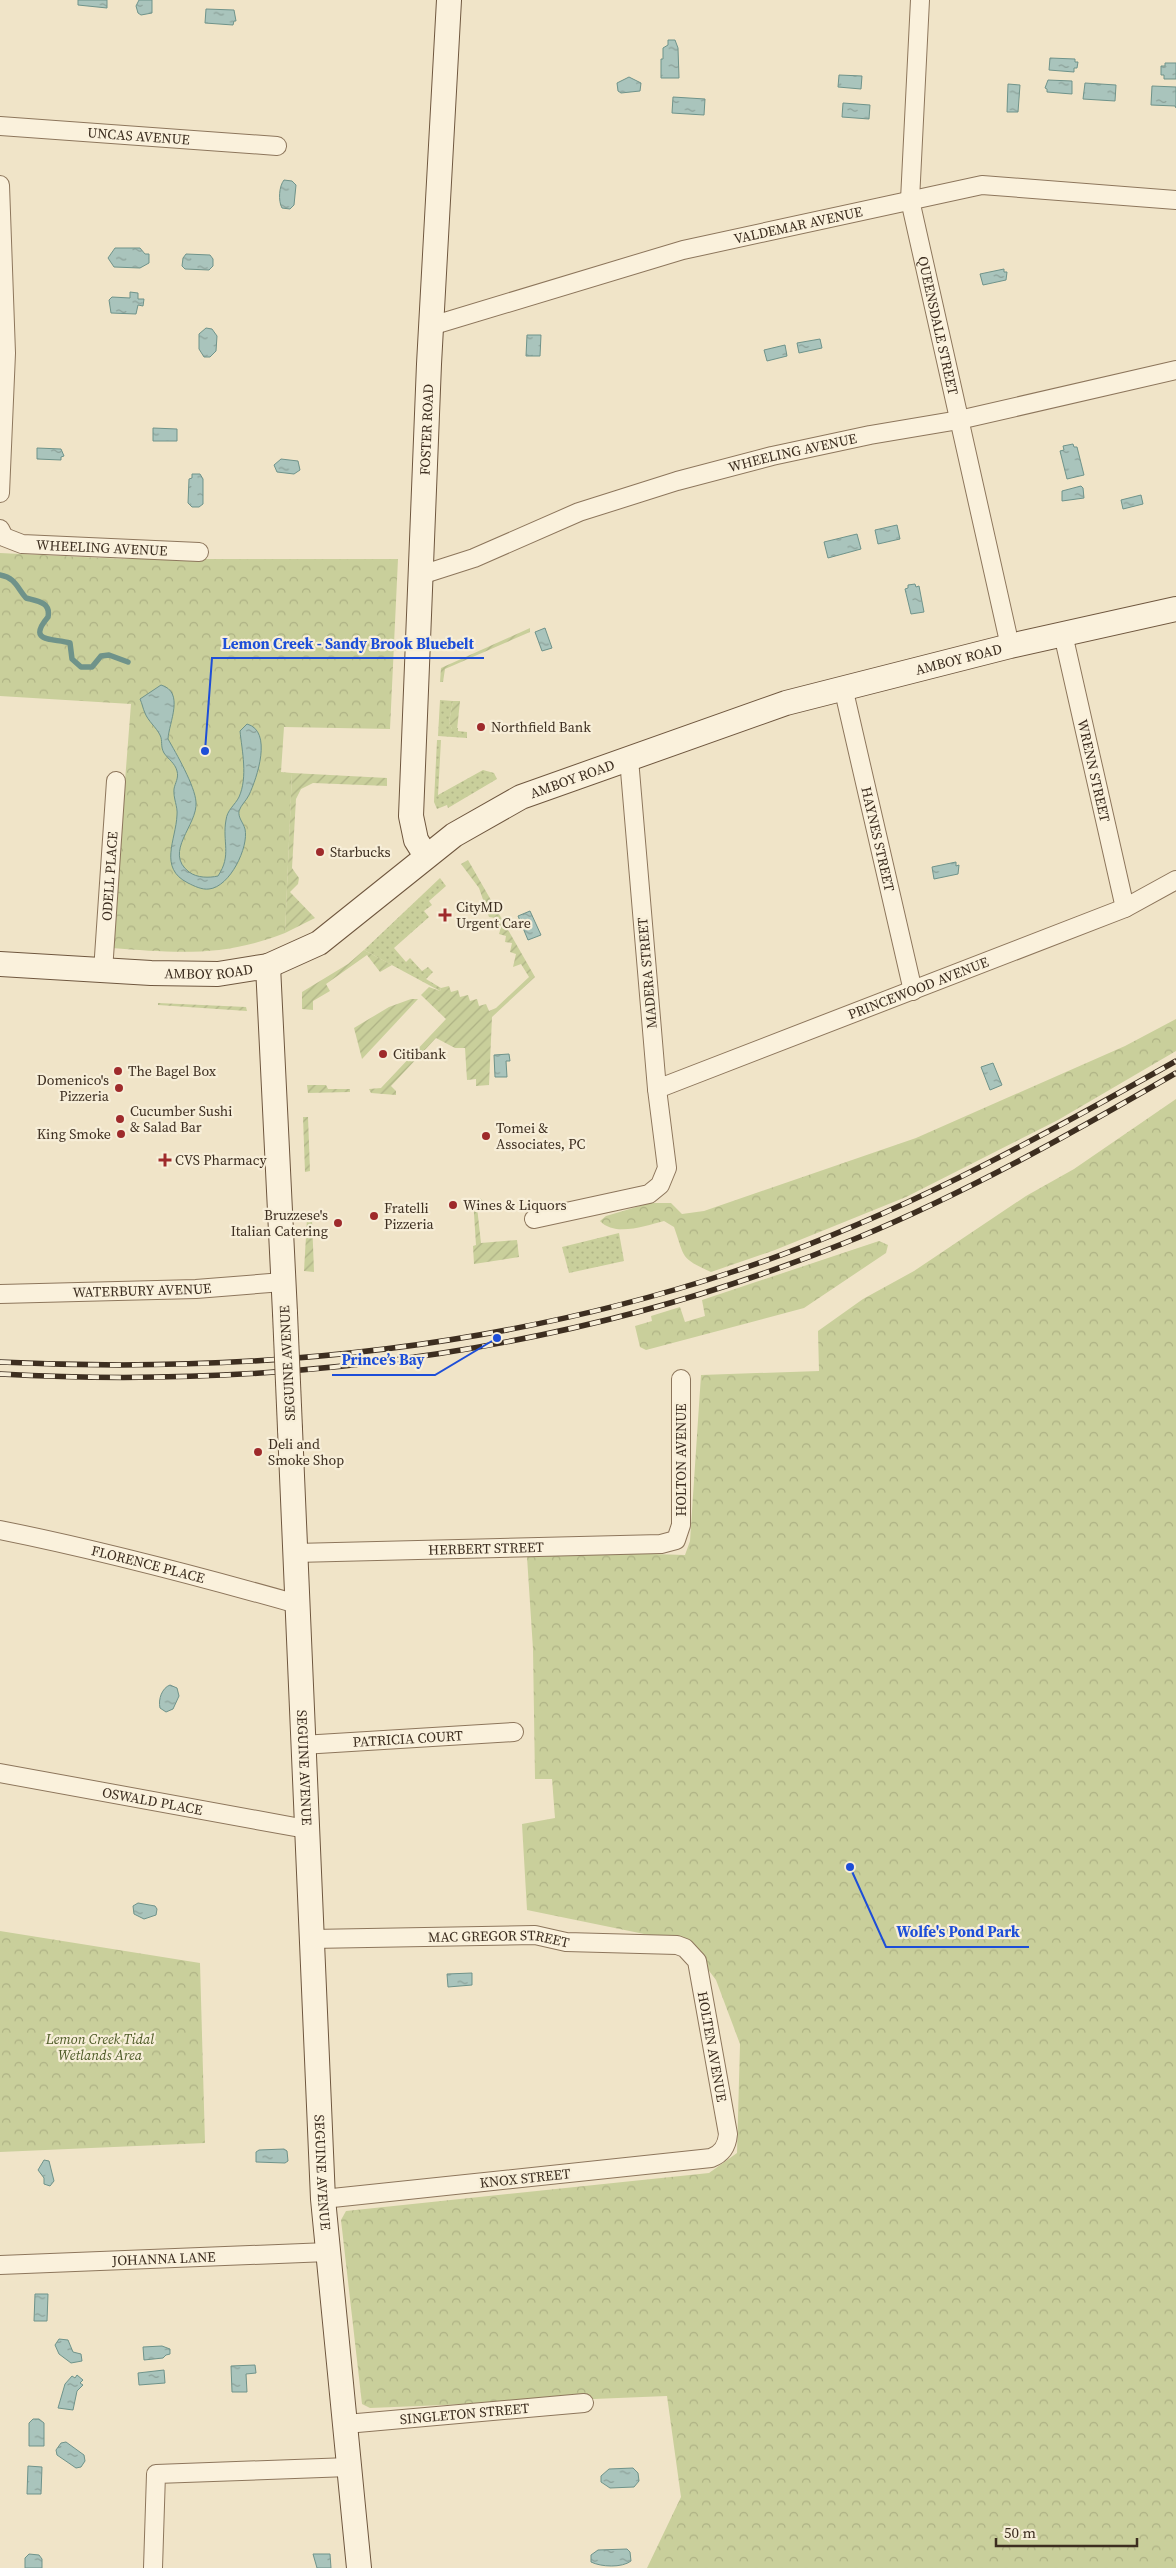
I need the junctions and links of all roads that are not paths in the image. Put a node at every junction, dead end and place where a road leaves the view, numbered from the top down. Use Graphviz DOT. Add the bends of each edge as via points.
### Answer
graph roads {
  1 [pos="449,0"];
  2 [pos="920,0"];
  3 [pos="0,126"];
  4 [pos="277,146"];
  5 [pos="0,185"];
  6 [pos="910,200"];
  7 [pos="1176,200"];
  8 [pos="431,326"];
  9 [pos="1176,370"];
  10 [pos="959,420"];
  11 [pos="0,493"];
  12 [pos="2,533"];
  13 [pos="199,552"];
  14 [pos="421,575"];
  15 [pos="1176,609"];
  16 [pos="1063,634"];
  17 [pos="1010,646"];
  18 [pos="843,687"];
  19 [pos="629,759"];
  20 [pos="116,781"];
  21 [pos="426,856"];
  22 [pos="1176,880"];
  23 [pos="1125,908"];
  24 [pos="0,964"];
  25 [pos="268,966"];
  26 [pos="103,971"];
  27 [pos="913,991"];
  28 [pos="657,1088"];
  29 [pos="534,1219"];
  30 [pos="284,1282"];
  31 [pos="0,1294"];
  32 [pos="681,1379"];
  33 [pos="0,1530"];
  34 [pos="676,1540"];
  35 [pos="295,1553"];
  36 [pos="297,1604"];
  37 [pos="514,1732"];
  38 [pos="302,1745"];
  39 [pos="0,1773"];
  40 [pos="306,1829"];
  41 [pos="311,1939"];
  42 [pos="685,1948"];
  43 [pos="723,2150"];
  44 [pos="323,2199"];
  45 [pos="328,2252"];
  46 [pos="0,2265"];
  47 [pos="584,2403"];
  48 [pos="346,2424"];
  49 [pos="349,2468"];
  50 [pos="153,2568"];
  51 [pos="359,2568"];
  1 -- 8 [label="street, FOSTER ROAD"];
  2 -- 6 [label="street, QUEENSDALE STREET"];
  3 -- 4 [label="street, UNCAS AVENUE"];
  5 -- 11 [label="street" via="6,353"];
  6 -- 7 [label="street, VALDEMAR AVENUE" via="982,186"];
  6 -- 8 [label="street, VALDEMAR AVENUE" via="683,250"];
  6 -- 10 [label="street, QUEENSDALE STREET"];
  8 -- 14 [label="street, FOSTER ROAD"];
  9 -- 10 [label="street, WHEELING AVENUE"];
  10 -- 14 [label="street, WHEELING AVENUE" via="772,456 678,481 579,512 474,558"];
  10 -- 17 [label="street, QUEENSDALE STREET"];
  12 -- 13 [label="street, WHEELING AVENUE" via="22,544"];
  14 -- 21 [label="street, FOSTER ROAD" via="411,816 416,840"];
  15 -- 16 [label="street, AMBOY ROAD"];
  16 -- 17 [label="street, AMBOY ROAD"];
  16 -- 23 [label="street, WRENN STREET"];
  17 -- 18 [label="street, AMBOY ROAD"];
  18 -- 19 [label="street, AMBOY ROAD" via="731,720"];
  18 -- 27 [label="street, HAYNES STREET"];
  19 -- 21 [label="street, AMBOY ROAD" via="521,797 454,835"];
  19 -- 28 [label="street, MADERA STREET"];
  20 -- 26 [label="street, ODELL PLACE"];
  21 -- 25 [label="street, AMBOY ROAD" via="336,932 306,950"];
  22 -- 23 [label="street, PRINCEWOOD AVENUE"];
  23 -- 27 [label="street, PRINCEWOOD AVENUE"];
  24 -- 26 [label="street, AMBOY ROAD"];
  25 -- 26 [label="street, AMBOY ROAD" via="218,974"];
  25 -- 30 [label="street, SEGUINE AVENUE"];
  27 -- 28 [label="street, PRINCEWOOD AVENUE"];
  28 -- 29 [label="street, MADERA STREET" via="666,1168 660,1185 649,1194"];
  30 -- 31 [label="street, WATERBURY AVENUE" via="196,1289"];
  30 -- 35 [label="street, SEGUINE AVENUE, bridge"];
  32 -- 34 [label="street, HOLTON AVENUE" via="681,1524"];
  33 -- 36 [label="street, FLORENCE PLACE" via="101,1550"];
  34 -- 35 [label="street, HERBERT STREET" via="661,1544"];
  35 -- 36 [label="street, SEGUINE AVENUE"];
  36 -- 38 [label="street, SEGUINE AVENUE"];
  37 -- 38 [label="street, PATRICIA COURT"];
  38 -- 40 [label="street, SEGUINE AVENUE"];
  39 -- 40 [label="street, OSWALD PLACE"];
  40 -- 41 [label="street, SEGUINE AVENUE"];
  41 -- 42 [label="street, MAC GREGOR STREET" via="535,1935 566,1942 677,1945"];
  41 -- 44 [label="street, SEGUINE AVENUE"];
  42 -- 43 [label="street, HOLTEN AVENUE" via="697,1961 728,2134"];
  43 -- 44 [label="street, KNOX STREET" via="711,2158"];
  44 -- 45 [label="street, SEGUINE AVENUE"];
  45 -- 46 [label="street, JOHANNA LANE"];
  45 -- 48 [label="street, SEGUINE AVENUE"];
  47 -- 48 [label="street, SINGLETON STREET"];
  48 -- 49 [label="street, SEGUINE AVENUE"];
  49 -- 50 [label="street" via="156,2474"];
  49 -- 51 [label="street, SEGUINE AVENUE"];
}
